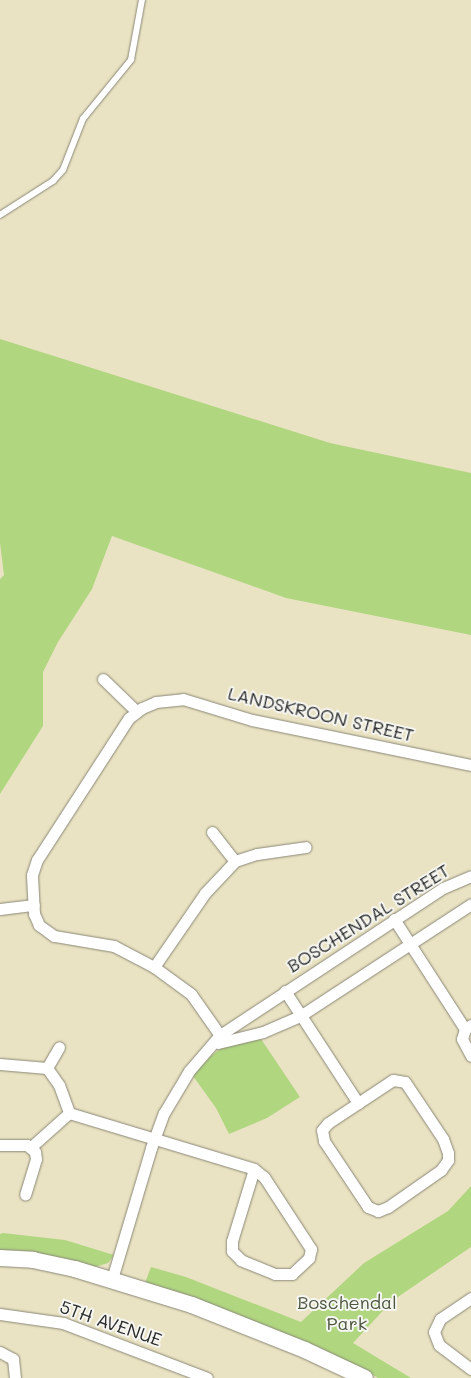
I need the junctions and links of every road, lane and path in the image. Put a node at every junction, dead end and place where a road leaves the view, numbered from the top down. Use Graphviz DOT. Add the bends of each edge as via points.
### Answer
graph roads {
  1 [pos="142,0"];
  2 [pos="0,215"];
  3 [pos="103,679"];
  4 [pos="136,712"];
  5 [pos="471,765"];
  6 [pos="212,832"];
  7 [pos="306,848"];
  8 [pos="235,861"];
  9 [pos="471,876"];
  10 [pos="471,904"];
  11 [pos="34,905"];
  12 [pos="0,909"];
  13 [pos="394,919"];
  14 [pos="411,944"];
  15 [pos="154,967"];
  16 [pos="285,991"];
  17 [pos="300,1016"];
  18 [pos="468,1027"];
  19 [pos="222,1038"];
  20 [pos="59,1047"];
  21 [pos="471,1056"];
  22 [pos="0,1064"];
  23 [pos="47,1068"];
  24 [pos="358,1102"];
  25 [pos="69,1112"];
  26 [pos="154,1139"];
  27 [pos="0,1145"];
  28 [pos="31,1147"];
  29 [pos="254,1169"];
  30 [pos="25,1194"];
  31 [pos="0,1258"];
  32 [pos="112,1279"];
  33 [pos="471,1298"];
  34 [pos="0,1314"];
  35 [pos="0,1352"];
  36 [pos="471,1369"];
  37 [pos="15,1378"];
  38 [pos="207,1378"];
  39 [pos="365,1378"];
  1 -- 2 [label="lane" via="131,60 83,119 63,170"];
  3 -- 4 [label="street"];
  4 -- 5 [label="street, LANDSKROON STREET" via="156,702 183,699 252,720"];
  4 -- 11 [label="street, LANDSKROON STREET" via="123,726 38,860 32,875"];
  6 -- 8 [label="street"];
  7 -- 8 [label="street" via="257,854"];
  8 -- 15 [label="street" via="204,893"];
  9 -- 13 [label="street, BOSCHENDAL STREET" via="443,888"];
  10 -- 14 [label="street"];
  11 -- 12 [label="street"];
  11 -- 15 [label="street, LANDSKROON STREET" via="36,920 48,933 114,946"];
  13 -- 14 [label="street"];
  13 -- 16 [label="street, BOSCHENDAL STREET"];
  14 -- 17 [label="street"];
  14 -- 18 [label="street"];
  15 -- 19 [label="street, LANDSKROON STREET" via="191,994"];
  16 -- 17 [label="street, BOSCHENDAL STREET"];
  16 -- 19 [label="street, BOSCHENDAL STREET"];
  17 -- 19 [label="street" via="263,1032"];
  17 -- 24 [label="street, BOSCHENDAL STREET"];
  18 -- 21 [label="street" via="462,1034 462,1042"];
  19 -- 26 [label="street, BOSCHENDAL STREET" via="196,1062 172,1096"];
  20 -- 23 [label="street"];
  22 -- 23 [label="street"];
  23 -- 25 [label="street" via="59,1085"];
  24 -- 24 [label="street" via="387,1082 405,1082 443,1139 448,1153 448,1160 441,1170 378,1211 368,1207 322,1135 324,1126"];
  25 -- 26 [label="street"];
  25 -- 28 [label="street"];
  26 -- 29 [label="street"];
  26 -- 32 [label="street, BOSCHENDAL STREET"];
  27 -- 28 [label="street"];
  28 -- 30 [label="street" via="36,1159"];
  29 -- 29 [label="street" via="232,1241 232,1251 241,1260 275,1274 292,1274 309,1258 311,1249 264,1177"];
  31 -- 32 [label="street" via="54,1264"];
  32 -- 39 [label="street" via="192,1305"];
  33 -- 36 [label="street" via="440,1319 434,1332 439,1345"];
  34 -- 38 [label="street, 5TH AVENUE" via="63,1323"];
  35 -- 37 [label="street" via="13,1359"];
}
